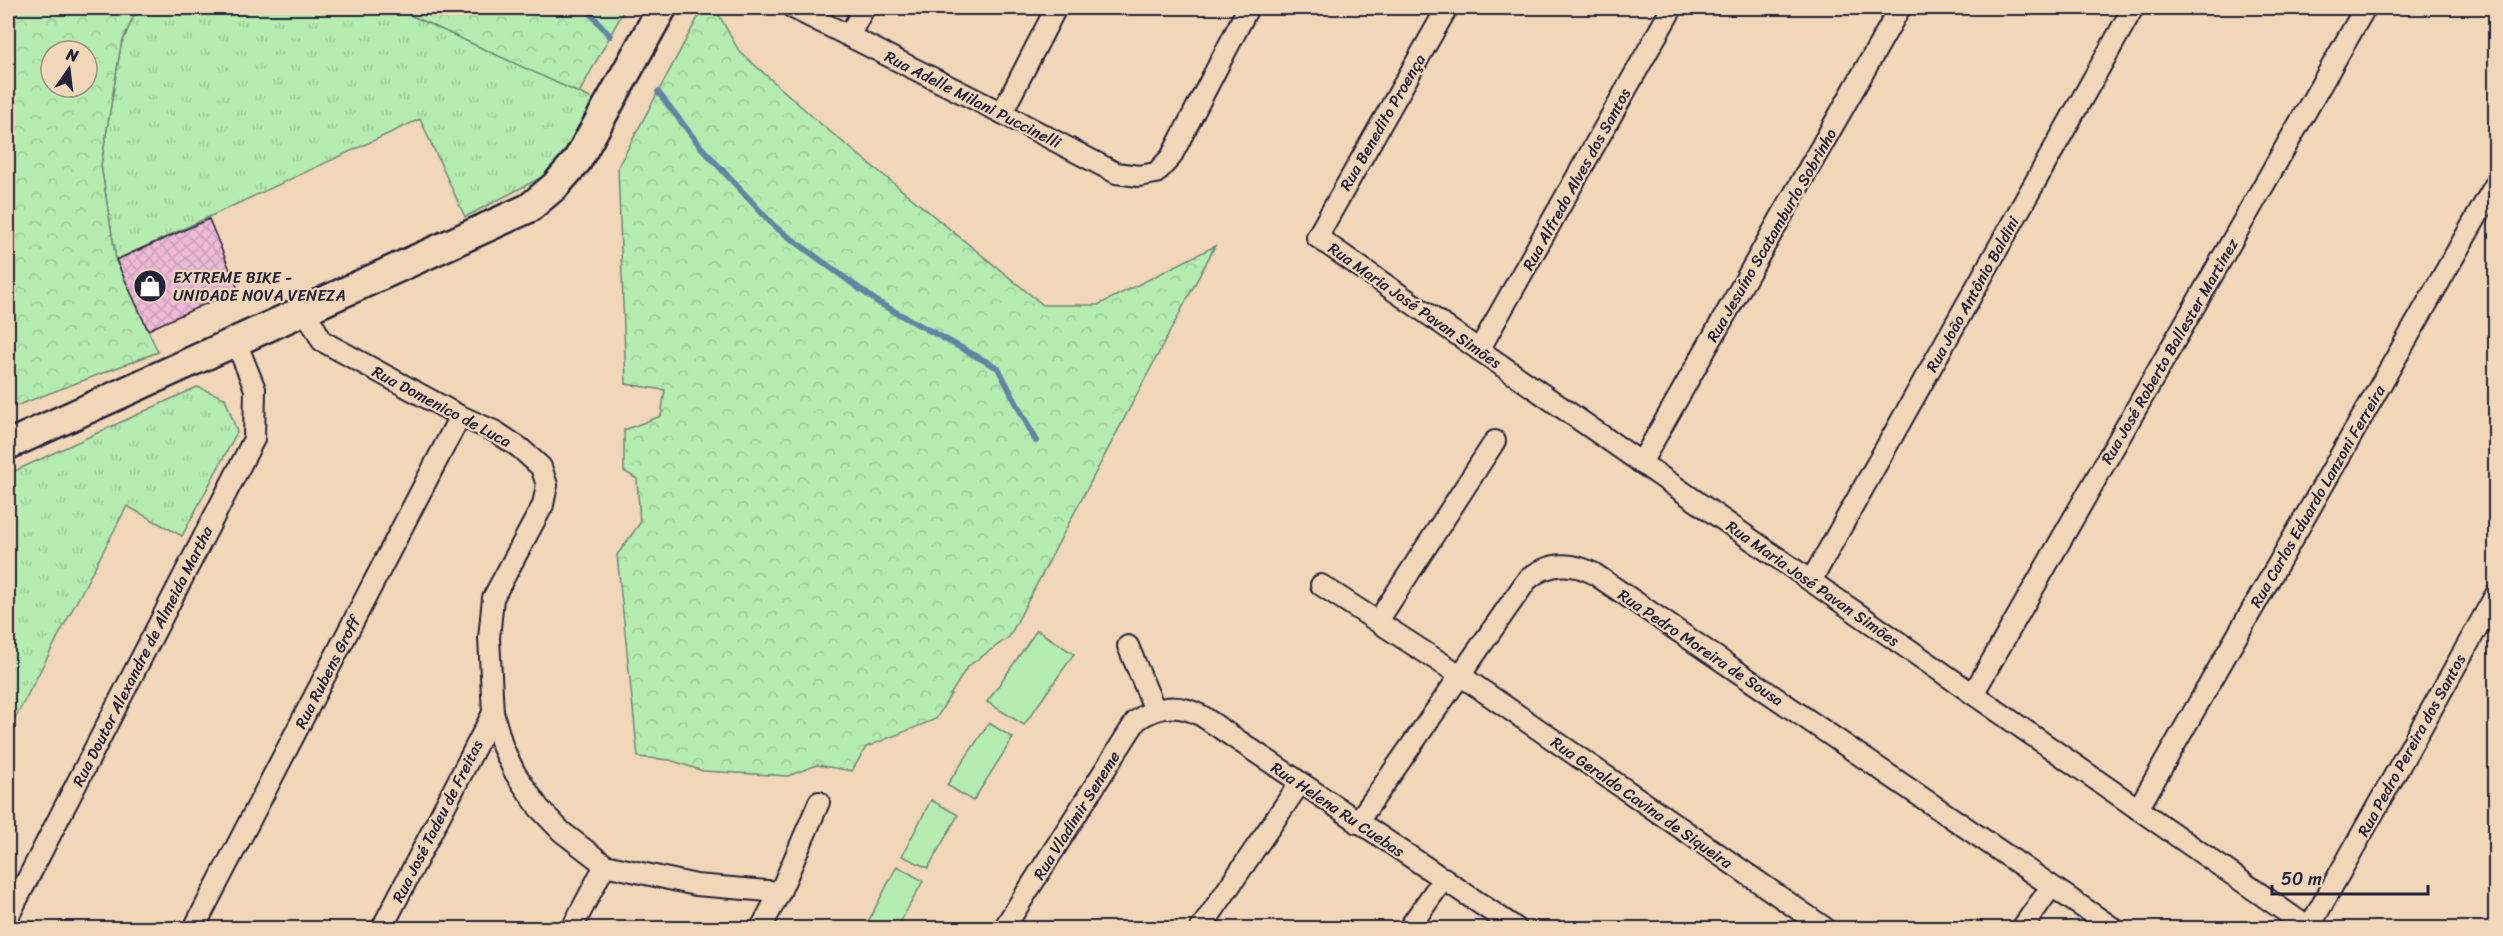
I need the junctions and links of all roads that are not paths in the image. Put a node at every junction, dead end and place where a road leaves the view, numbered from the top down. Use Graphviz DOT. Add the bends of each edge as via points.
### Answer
graph roads {
  1 [pos="662,8"];
  2 [pos="793,8"];
  3 [pos="864,8"];
  4 [pos="1056,8"];
  5 [pos="1248,8"];
  6 [pos="1448,8"];
  7 [pos="1672,8"];
  8 [pos="1900,8"];
  9 [pos="2133,8"];
  10 [pos="2365,8"];
  11 [pos="849,36"];
  12 [pos="1002,113"];
  13 [pos="2496,183"];
  14 [pos="1317,237"];
  15 [pos="305,310"];
  16 [pos="236,342"];
  17 [pos="1479,350"];
  18 [pos="460,416"];
  19 [pos="1495,441"];
  20 [pos="8,445"];
  21 [pos="1641,463"];
  22 [pos="1811,581"];
  23 [pos="1321,585"];
  24 [pos="2496,594"];
  25 [pos="1377,621"];
  26 [pos="1128,646"];
  27 [pos="1460,675"];
  28 [pos="1973,694"];
  29 [pos="1155,710"];
  30 [pos="493,713"];
  31 [pos="1300,783"];
  32 [pos="819,802"];
  33 [pos="2139,809"];
  34 [pos="1357,823"];
  35 [pos="605,865"];
  36 [pos="1444,878"];
  37 [pos="2051,887"];
  38 [pos="780,892"];
  39 [pos="8,916"];
  40 [pos="194,928"];
  41 [pos="382,928"];
  42 [pos="572,928"];
  43 [pos="761,928"];
  44 [pos="1004,928"];
  45 [pos="1201,928"];
  46 [pos="1409,928"];
  47 [pos="1516,928"];
  48 [pos="1825,928"];
  49 [pos="2022,928"];
  50 [pos="2113,928"];
  51 [pos="2309,928"];
  1 -- 15 [label="main road" via="577,161 529,208"];
  2 -- 11 [label="street, Rua Adelle Milani Puccinelli"];
  3 -- 11 [label="street"];
  4 -- 12 [label="street"];
  5 -- 12 [label="street, Rua Adelle Milani Puccinelli" via="1171,157 1156,173 1116,173"];
  6 -- 14 [label="street, Rua Benedito Proença"];
  7 -- 17 [label="street, Rua Alfredo Alves dos Santos"];
  8 -- 21 [label="street, Rua Jesuíno Scatamburlo Sobrinho"];
  9 -- 22 [label="street, Rua João Antônio Baldini"];
  10 -- 28 [label="street, Rua José Roberto Ballester Martinez"];
  11 -- 12 [label="street, Rua Adelle Milani Puccinelli"];
  13 -- 33 [label="street, Rua Carlos Eduardo Lanzoni Ferreira"];
  14 -- 17 [label="street, Rua Maria José Pavan Simões"];
  15 -- 16 [label="main road"];
  15 -- 18 [label="street, Rua Domenico de Luca" via="322,341"];
  16 -- 20 [label="main road"];
  16 -- 39 [label="street, Rua Doutor Alexandre de Almeida Martha" via="255,389 254,439"];
  17 -- 21 [label="street, Rua Maria José Pavan Simões"];
  18 -- 30 [label="street, Rua Domenico de Luca" via="520,448 541,467 547,484 543,505 493,598 489,638"];
  18 -- 40 [label="street, Rua Rubens Groff"];
  19 -- 25 [label="street"];
  21 -- 22 [label="street, Rua Maria José Pavan Simões"];
  22 -- 28 [label="street, Rua Maria José Pavan Simões"];
  23 -- 25 [label="street, Rua Geraldo Cavina de Siqueira"];
  24 -- 51 [label="street, Rua Pedro Pereira dos Santos"];
  25 -- 27 [label="street, Rua Geraldo Cavina de Siqueira"];
  26 -- 29 [label="street"];
  27 -- 34 [label="street, Rua Pedro Moreira de Sousa"];
  27 -- 37 [label="street, Rua Pedro Moreira de Sousa" via="1534,574 1558,565 1584,569"];
  27 -- 48 [label="street, Rua Geraldo Cavina de Siqueira"];
  28 -- 33 [label="street, Rua Maria José Pavan Simões"];
  29 -- 31 [label="street, Rua Helena Ru Cuebas" via="1177,707 1194,711"];
  29 -- 44 [label="street, Rua Vladimir Seneme" via="1136,722"];
  30 -- 35 [label="street, Rua Domenico de Luca" via="515,773 539,808 562,832"];
  30 -- 41 [label="street, Rua José Tadeu de Freitas"];
  31 -- 34 [label="street, Rua Helena Ru Cuebas"];
  31 -- 45 [label="street"];
  32 -- 38 [label="street"];
  33 -- 51 [label="street, Rua Maria José Pavan Simões"];
  34 -- 36 [label="street, Rua Helena Ru Cuebas"];
  35 -- 38 [label="street, Rua Domenico de Luca" via="696,885"];
  35 -- 42 [label="street"];
  36 -- 46 [label="street"];
  36 -- 47 [label="street, Rua Helena Ru Cuebas"];
  37 -- 49 [label="street"];
  37 -- 50 [label="street, Rua Pedro Moreira de Sousa"];
  38 -- 43 [label="street"];
}
